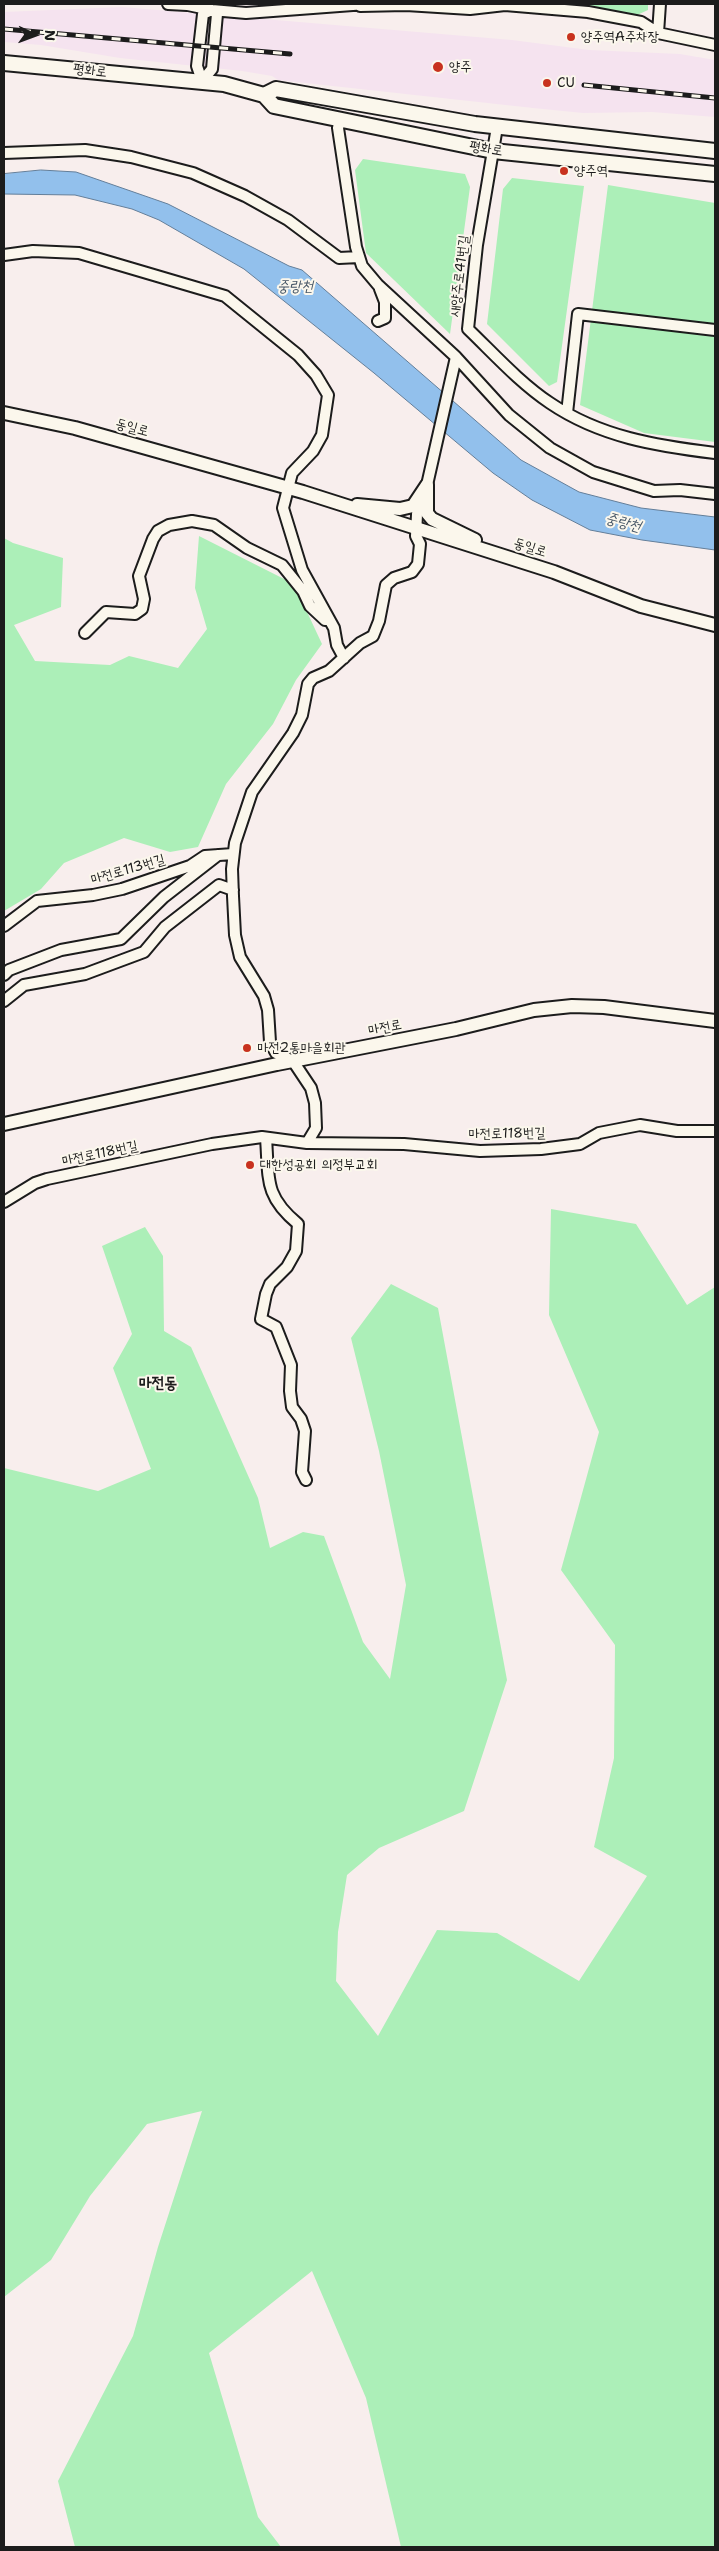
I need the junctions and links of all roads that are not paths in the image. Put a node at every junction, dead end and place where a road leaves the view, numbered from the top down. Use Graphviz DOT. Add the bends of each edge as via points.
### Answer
graph roads {
  1 [pos="168,4"];
  2 [pos="660,4"];
  3 [pos="185,5"];
  4 [pos="364,5"];
  5 [pos="491,5"];
  6 [pos="212,10"];
  7 [pos="658,33"];
  8 [pos="715,45"];
  9 [pos="4,63"];
  10 [pos="202,81"];
  11 [pos="264,95"];
  12 [pos="340,120"];
  13 [pos="497,128"];
  14 [pos="493,151"];
  15 [pos="715,151"];
  16 [pos="4,153"];
  17 [pos="715,174"];
  18 [pos="4,256"];
  19 [pos="359,257"];
  20 [pos="378,286"];
  21 [pos="378,321"];
  22 [pos="715,330"];
  23 [pos="456,357"];
  24 [pos="4,413"];
  25 [pos="567,413"];
  26 [pos="715,453"];
  27 [pos="426,484"];
  28 [pos="288,488"];
  29 [pos="715,494"];
  30 [pos="337,503"];
  31 [pos="416,528"];
  32 [pos="502,555"];
  33 [pos="715,626"];
  34 [pos="334,628"];
  35 [pos="85,633"];
  36 [pos="344,658"];
  37 [pos="234,854"];
  38 [pos="218,855"];
  39 [pos="232,890"];
  40 [pos="4,926"];
  41 [pos="4,975"];
  42 [pos="4,1001"];
  43 [pos="715,1021"];
  44 [pos="293,1061"];
  45 [pos="4,1124"];
  46 [pos="715,1131"];
  47 [pos="266,1138"];
  48 [pos="306,1143"];
  49 [pos="4,1202"];
  50 [pos="306,1480"];
  1 -- 3 [label="street"];
  2 -- 7 [label="street"];
  3 -- 6 [label="street"];
  4 -- 5 [label="street" via="470,9"];
  4 -- 6 [label="street" via="246,13"];
  5 -- 7 [label="street" via="588,12 641,22"];
  6 -- 10 [label="street" via="217,14 212,66"];
  6 -- 10 [label="street" via="203,14 197,66"];
  7 -- 8 [label="street"];
  9 -- 10 [label="main road, 평화로"];
  10 -- 11 [label="main road, 평화로"];
  11 -- 12 [label="main road, 평화로" via="274,106"];
  11 -- 13 [label="main road, 평화로" via="276,89"];
  12 -- 14 [label="main road, 평화로"];
  12 -- 19 [label="street" via="338,128"];
  13 -- 14 [label="street, 새양주로41번길"];
  13 -- 15 [label="main road, 평화로"];
  14 -- 17 [label="main road, 평화로"];
  14 -- 25 [label="street, 새양주로41번길" via="477,245 468,329 549,403"];
  16 -- 19 [label="street" via="85,150 131,157 193,173 288,220 339,258"];
  18 -- 28 [label="street" via="33,251 78,253 225,296 298,355 328,395 322,435 313,451 292,473"];
  19 -- 20 [label="street"];
  20 -- 21 [label="street" via="386,313 385,318"];
  20 -- 23 [label="street"];
  22 -- 25 [label="street" via="578,314"];
  23 -- 27 [label="street"];
  23 -- 29 [label="street" via="509,414 550,448 593,472 654,491"];
  24 -- 28 [label="street, 동일로" via="75,428"];
  25 -- 26 [label="street, 새양주로41번길" via="607,432 640,442"];
  27 -- 30 [label="street" via="413,506 400,510"];
  27 -- 31 [label="street"];
  27 -- 32 [label="street" via="427,513 432,519"];
  28 -- 30 [label="street, 동일로"];
  28 -- 34 [label="street" via="283,508 302,570"];
  30 -- 31 [label="street, 동일로"];
  31 -- 32 [label="street, 동일로"];
  31 -- 36 [label="street" via="420,544 418,564 412,572 394,578 386,585 373,636"];
  32 -- 33 [label="street, 동일로" via="641,606"];
  34 -- 35 [label="street" via="310,606 303,591 282,565 247,548 214,525 192,521 169,525 158,531 153,539 139,576 144,599 142,609 135,614 106,612"];
  34 -- 36 [label="street" via="337,645"];
  36 -- 37 [label="street" via="330,671 312,678 308,684 302,715 293,733 252,792"];
  37 -- 38 [label="street, 마전로113번길"];
  37 -- 39 [label="street"];
  38 -- 40 [label="street, 마전로113번길" via="205,856 190,866 122,888 38,902"];
  38 -- 41 [label="street" via="164,897 121,939 61,950 9,970"];
  39 -- 42 [label="street" via="219,885 202,896 165,927 144,952 85,974 24,985"];
  39 -- 44 [label="street" via="240,956 264,996 270,1042 276,1053"];
  43 -- 44 [label="street, 마전로" via="572,1006 534,1010"];
  44 -- 45 [label="street, 마전로"];
  44 -- 48 [label="street" via="311,1088 315,1103 316,1128"];
  46 -- 48 [label="street, 마전로118번길" via="677,1131 640,1125 599,1133 580,1144 541,1149"];
  47 -- 48 [label="street, 마전로118번길"];
  47 -- 49 [label="street, 마전로118번길" via="212,1144 47,1179"];
  47 -- 50 [label="street" via="272,1195 278,1206 298,1224 299,1234 292,1259 270,1284 261,1319 276,1327 291,1365 290,1398 304,1431 302,1472"];
}
